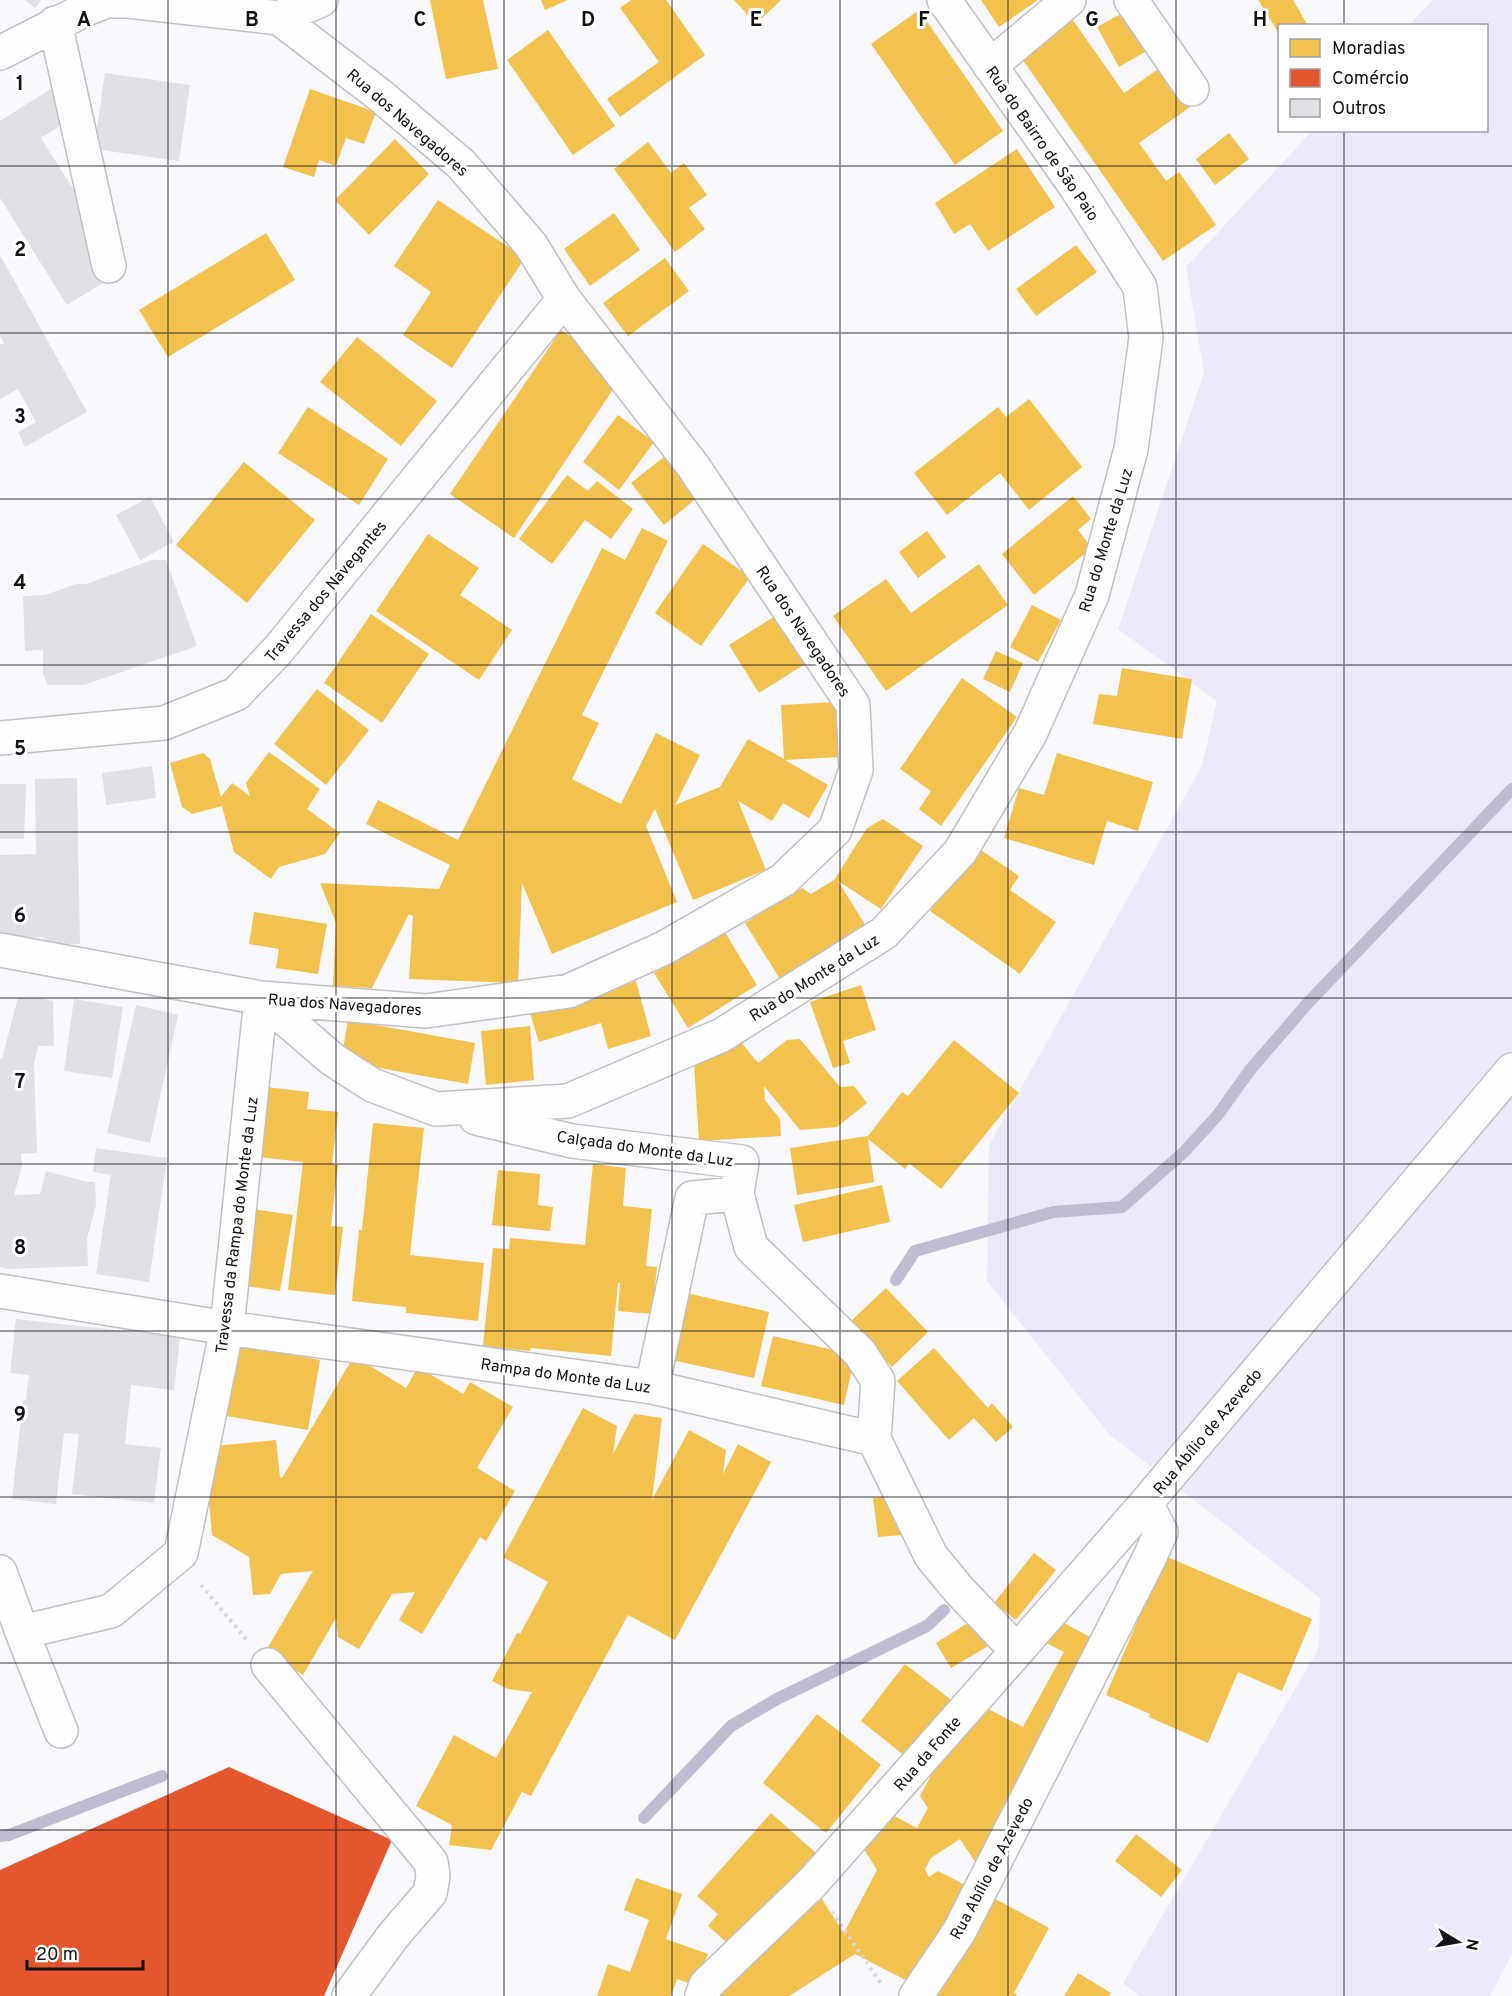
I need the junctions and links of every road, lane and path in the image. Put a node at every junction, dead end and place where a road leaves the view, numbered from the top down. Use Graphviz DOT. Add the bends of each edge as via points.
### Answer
graph roads {
  1 [pos="321,0"];
  2 [pos="944,0"];
  3 [pos="1069,0"];
  4 [pos="1131,0"];
  5 [pos="279,18"];
  6 [pos="55,23"];
  7 [pos="0,53"];
  8 [pos="990,66"];
  9 [pos="1192,89"];
  10 [pos="109,266"];
  11 [pos="1140,287"];
  12 [pos="564,299"];
  13 [pos="0,738"];
  14 [pos="0,950"];
  15 [pos="261,999"];
  16 [pos="1512,1070"];
  17 [pos="436,1109"];
  18 [pos="737,1194"];
  19 [pos="0,1291"];
  20 [pos="227,1328"];
  21 [pos="652,1387"];
  22 [pos="874,1439"];
  23 [pos="1146,1503"];
  24 [pos="177,1557"];
  25 [pos="0,1572"];
  26 [pos="22,1632"];
  27 [pos="1017,1651"];
  28 [pos="268,1665"];
  29 [pos="62,1731"];
  30 [pos="812,1883"];
  31 [pos="883,1987"];
  32 [pos="349,1996"];
  33 [pos="702,1996"];
  34 [pos="916,1996"];
  1 -- 5 [label="street"];
  2 -- 8 [label="street, Rua do Bairro de São Paio"];
  3 -- 8 [label="street"];
  4 -- 9 [label="street"];
  5 -- 6 [label="street" via="128,1 106,2"];
  5 -- 12 [label="street, Rua dos Navegadores" via="461,164 531,245"];
  6 -- 7 [label="street"];
  6 -- 10 [label="street"];
  8 -- 11 [label="street, Rua do Bairro de São Paio"];
  11 -- 17 [label="street, Rua do Monte da Luz" via="1146,338 1131,449 1092,595 1030,734 960,852 884,933 722,1035 568,1101"];
  12 -- 13 [label="street, Travessa dos Navegantes" via="278,650 236,694 164,723"];
  12 -- 15 [label="street, Rua dos Navegadores" via="693,466 853,705 856,770 835,830 783,880 664,948 569,991 426,1011"];
  14 -- 15 [label="street, Rua dos Navegadores"];
  15 -- 17 [label="street, Rua do Monte da Luz" via="332,1059 372,1085"];
  15 -- 20 [label="street, Travessa da Rampa do Monte da Luz"];
  16 -- 23 [label="street, Rua Abílio de Azevedo"];
  17 -- 18 [label="street, Calçada do Monte da Luz" via="572,1141 742,1162"];
  18 -- 21 [label="street" via="692,1198"];
  18 -- 22 [label="street, Calçada do Monte da Luz" via="751,1247 860,1353 878,1381"];
  19 -- 20 [label="street, Rampa do Monte da Luz"];
  20 -- 21 [label="street, Rampa do Monte da Luz"];
  20 -- 24 [label="street, Travessa da Rampa do Monte da Luz" via="181,1554"];
  21 -- 22 [label="street, Rampa do Monte da Luz"];
  22 -- 27 [label="street" via="931,1556"];
  23 -- 27 [label="street, Rua da Fonte"];
  23 -- 34 [label="street, Rua Abílio de Azevedo" via="1161,1532 1149,1559 959,1932"];
  24 -- 26 [label="street" via="111,1611"];
  24 -- 28 [label="path"];
  25 -- 26 [label="street"];
  26 -- 29 [label="street"];
  27 -- 30 [label="street, Rua da Fonte"];
  28 -- 32 [label="street" via="431,1862 430,1893"];
  30 -- 31 [label="path"];
  30 -- 33 [label="street, Rua da Fonte" via="706,1985"];
}
